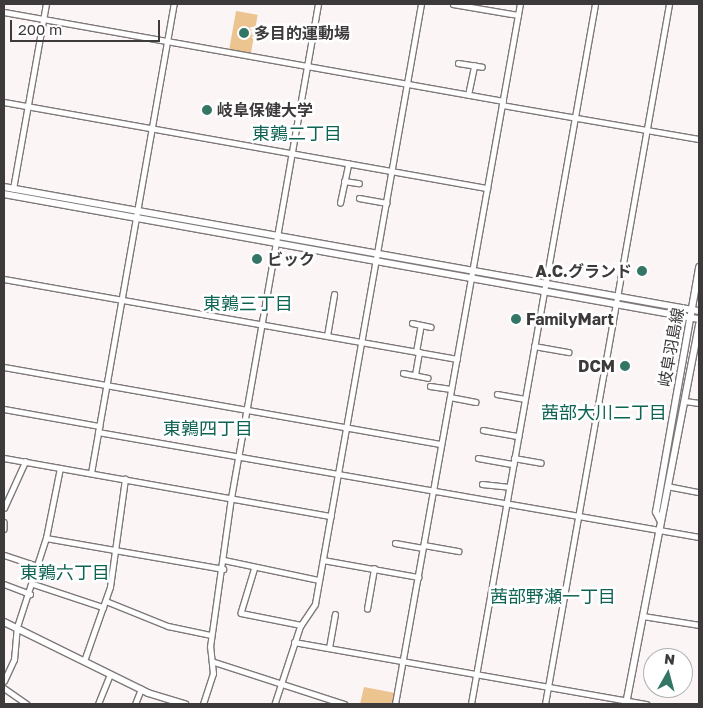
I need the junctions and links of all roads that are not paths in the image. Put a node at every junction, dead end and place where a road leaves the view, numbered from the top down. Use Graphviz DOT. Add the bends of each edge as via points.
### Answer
graph roads {
  1 [pos="46,4"];
  2 [pos="174,4"];
  3 [pos="318,4"];
  4 [pos="421,4"];
  5 [pos="453,4"];
  6 [pos="520,4"];
  7 [pos="595,4"];
  8 [pos="669,4"];
  9 [pos="4,12"];
  10 [pos="518,15"];
  11 [pos="43,20"];
  12 [pos="167,42"];
  13 [pos="458,63"];
  14 [pos="474,66"];
  15 [pos="308,67"];
  16 [pos="482,67"];
  17 [pos="408,85"];
  18 [pos="468,95"];
  19 [pos="4,102"];
  20 [pos="502,103"];
  21 [pos="28,106"];
  22 [pos="574,117"];
  23 [pos="152,128"];
  24 [pos="647,130"];
  25 [pos="699,139"];
  26 [pos="292,154"];
  27 [pos="348,164"];
  28 [pos="392,172"];
  29 [pos="344,181"];
  30 [pos="359,183"];
  31 [pos="4,187"];
  32 [pos="487,188"];
  33 [pos="13,189"];
  34 [pos="4,194"];
  35 [pos="359,198"];
  36 [pos="340,203"];
  37 [pos="387,203"];
  38 [pos="137,214"];
  39 [pos="277,238"];
  40 [pos="377,257"];
  41 [pos="699,267"];
  42 [pos="472,274"];
  43 [pos="4,278"];
  44 [pos="544,287"];
  45 [pos="334,295"];
  46 [pos="122,298"];
  47 [pos="617,300"];
  48 [pos="694,313"];
  49 [pos="699,319"];
  50 [pos="262,324"];
  51 [pos="412,324"];
  52 [pos="699,324"];
  53 [pos="421,325"];
  54 [pos="431,327"];
  55 [pos="327,336"];
  56 [pos="362,342"];
  57 [pos="534,346"];
  58 [pos="418,352"];
  59 [pos="568,352"];
  60 [pos="457,359"];
  61 [pos="4,367"];
  62 [pos="403,373"];
  63 [pos="415,375"];
  64 [pos="428,378"];
  65 [pos="106,385"];
  66 [pos="430,386"];
  67 [pos="451,389"];
  68 [pos="497,394"];
  69 [pos="450,397"];
  70 [pos="524,399"];
  71 [pos="685,401"];
  72 [pos="476,402"];
  73 [pos="699,403"];
  74 [pos="4,409"];
  75 [pos="246,410"];
  76 [pos="346,427"];
  77 [pos="98,429"];
  78 [pos="483,430"];
  79 [pos="518,436"];
  80 [pos="441,444"];
  81 [pos="238,456"];
  82 [pos="4,458"];
  83 [pos="478,458"];
  84 [pos="514,458"];
  85 [pos="25,462"];
  86 [pos="541,463"];
  87 [pos="513,464"];
  88 [pos="60,468"];
  89 [pos="91,473"];
  90 [pos="338,474"];
  91 [pos="125,479"];
  92 [pos="482,484"];
  93 [pos="661,485"];
  94 [pos="670,486"];
  95 [pos="509,488"];
  96 [pos="434,490"];
  97 [pos="699,492"];
  98 [pos="231,498"];
  99 [pos="506,503"];
  100 [pos="4,508"];
  101 [pos="331,516"];
  102 [pos="578,516"];
  103 [pos="660,520"];
  104 [pos="4,522"];
  105 [pos="4,529"];
  106 [pos="658,530"];
  107 [pos="699,537"];
  108 [pos="46,538"];
  109 [pos="395,542"];
  110 [pos="424,546"];
  111 [pos="114,549"];
  112 [pos="458,551"];
  113 [pos="4,555"];
  114 [pos="224,560"];
  115 [pos="323,560"];
  116 [pos="38,566"];
  117 [pos="255,567"];
  118 [pos="223,569"];
  119 [pos="374,569"];
  120 [pos="418,577"];
  121 [pos="319,580"];
  122 [pos="4,584"];
  123 [pos="33,584"];
  124 [pos="30,594"];
  125 [pos="106,601"];
  126 [pos="103,607"];
  127 [pos="367,609"];
  128 [pos="334,615"];
  129 [pos="642,616"];
  130 [pos="4,622"];
  131 [pos="301,625"];
  132 [pos="699,626"];
  133 [pos="20,631"];
  134 [pos="211,635"];
  135 [pos="294,642"];
  136 [pos="329,648"];
  137 [pos="84,661"];
  138 [pos="403,661"];
  139 [pos="214,662"];
  140 [pos="4,668"];
  141 [pos="9,671"];
  142 [pos="110,674"];
  143 [pos="476,674"];
  144 [pos="4,681"];
  145 [pos="284,684"];
  146 [pos="548,687"];
  147 [pos="4,688"];
  148 [pos="140,689"];
  149 [pos="627,702"];
  150 [pos="27,704"];
  151 [pos="98,704"];
  152 [pos="134,704"];
  153 [pos="185,704"];
  154 [pos="203,704"];
  155 [pos="275,704"];
  156 [pos="344,704"];
  157 [pos="395,704"];
  158 [pos="471,704"];
  159 [pos="545,704"];
  160 [pos="647,704"];
  1 -- 11 [label="street"];
  2 -- 12 [label="street"];
  3 -- 15 [label="street"];
  4 -- 17 [label="street"];
  5 -- 10 [label="street"];
  6 -- 10 [label="street"];
  7 -- 22 [label="street"];
  8 -- 24 [label="street"];
  9 -- 11 [label="street"];
  10 -- 20 [label="street"];
  11 -- 12 [label="street"];
  11 -- 21 [label="street"];
  12 -- 15 [label="street"];
  12 -- 23 [label="street"];
  13 -- 14 [label="street"];
  14 -- 16 [label="street"];
  14 -- 18 [label="street"];
  15 -- 17 [label="street"];
  15 -- 26 [label="street"];
  17 -- 18 [label="street"];
  17 -- 28 [label="street"];
  18 -- 20 [label="street"];
  19 -- 21 [label="street"];
  20 -- 22 [label="street"];
  20 -- 32 [label="street"];
  21 -- 23 [label="street"];
  21 -- 33 [label="street"];
  22 -- 24 [label="street"];
  22 -- 44 [label="street"];
  23 -- 26 [label="street"];
  23 -- 38 [label="street"];
  24 -- 25 [label="street"];
  24 -- 47 [label="street"];
  26 -- 27 [label="street"];
  26 -- 39 [label="street"];
  27 -- 28 [label="street"];
  27 -- 29 [label="street"];
  28 -- 32 [label="street"];
  28 -- 37 [label="street"];
  29 -- 30 [label="street"];
  29 -- 36 [label="street"];
  31 -- 33 [label="street"];
  32 -- 42 [label="street"];
  33 -- 38 [label="street"];
  34 -- 38 [label="street"];
  35 -- 37 [label="street"];
  37 -- 40 [label="street"];
  38 -- 39 [label="street"];
  38 -- 46 [label="street"];
  39 -- 40 [label="street"];
  39 -- 50 [label="street"];
  40 -- 42 [label="street"];
  40 -- 56 [label="street"];
  41 -- 48 [label="main road, 岐阜羽島線"];
  42 -- 44 [label="street"];
  42 -- 60 [label="street"];
  43 -- 46 [label="street"];
  44 -- 47 [label="street"];
  44 -- 57 [label="street"];
  45 -- 55 [label="street"];
  46 -- 50 [label="street"];
  46 -- 65 [label="street"];
  47 -- 48 [label="street"];
  47 -- 102 [label="street"];
  48 -- 49 [label="street"];
  48 -- 93 [label="main road, 岐阜羽島線"];
  50 -- 55 [label="street"];
  50 -- 75 [label="street"];
  51 -- 53 [label="street"];
  52 -- 71 [label="main road, 岐阜羽島線"];
  53 -- 54 [label="street"];
  53 -- 58 [label="street"];
  55 -- 56 [label="street"];
  56 -- 58 [label="street"];
  56 -- 76 [label="street"];
  57 -- 59 [label="street"];
  57 -- 70 [label="street"];
  58 -- 60 [label="street"];
  58 -- 63 [label="street"];
  60 -- 67 [label="street"];
  61 -- 65 [label="street"];
  62 -- 63 [label="street"];
  63 -- 64 [label="street"];
  65 -- 75 [label="street"];
  65 -- 77 [label="street"];
  66 -- 67 [label="street"];
  67 -- 69 [label="street"];
  68 -- 70 [label="street"];
  69 -- 72 [label="street"];
  69 -- 80 [label="street"];
  70 -- 79 [label="street"];
  71 -- 73 [label="street"];
  71 -- 94 [label="main road, 岐阜羽島線"];
  74 -- 77 [label="street"];
  75 -- 76 [label="street"];
  75 -- 81 [label="street"];
  76 -- 80 [label="street"];
  76 -- 90 [label="street"];
  77 -- 81 [label="street"];
  77 -- 89 [label="street"];
  78 -- 79 [label="street"];
  79 -- 84 [label="street"];
  80 -- 96 [label="street"];
  81 -- 90 [label="street"];
  81 -- 98 [label="street"];
  82 -- 85 [label="street"];
  83 -- 87 [label="street"];
  84 -- 86 [label="street"];
  84 -- 87 [label="street"];
  85 -- 88 [label="street"];
  85 -- 100 [label="street"];
  87 -- 95 [label="street"];
  88 -- 89 [label="street"];
  88 -- 108 [label="street"];
  89 -- 91 [label="street"];
  90 -- 96 [label="street"];
  90 -- 101 [label="street"];
  91 -- 98 [label="street"];
  91 -- 111 [label="street"];
  92 -- 95 [label="street"];
  93 -- 94 [label="street"];
  93 -- 103 [label="main road, 岐阜羽島線" via="656,512"];
  94 -- 97 [label="street"];
  94 -- 103 [label="main road, 岐阜羽島線"];
  95 -- 99 [label="street"];
  96 -- 99 [label="street"];
  96 -- 110 [label="street"];
  98 -- 101 [label="street"];
  98 -- 114 [label="street"];
  99 -- 102 [label="street"];
  99 -- 143 [label="street"];
  101 -- 115 [label="street"];
  102 -- 106 [label="street"];
  102 -- 146 [label="street"];
  103 -- 106 [label="main road, 岐阜羽島線"];
  104 -- 105 [label="street"];
  106 -- 107 [label="street"];
  106 -- 129 [label="main road, 岐阜羽島線"];
  108 -- 111 [label="street"];
  108 -- 116 [label="street"];
  109 -- 110 [label="street"];
  110 -- 112 [label="street"];
  110 -- 120 [label="street"];
  111 -- 118 [label="street"];
  111 -- 125 [label="street"];
  113 -- 116 [label="street"];
  114 -- 117 [label="street"];
  114 -- 118 [label="street"];
  115 -- 119 [label="street"];
  115 -- 121 [label="street"];
  116 -- 123 [label="street"];
  117 -- 121 [label="street"];
  117 -- 131 [label="street" via="241,613"];
  118 -- 134 [label="street"];
  119 -- 120 [label="street"];
  119 -- 127 [label="street"];
  120 -- 138 [label="street"];
  121 -- 131 [label="street" via="315,604"];
  122 -- 124 [label="street"];
  123 -- 124 [label="street"];
  123 -- 126 [label="street"];
  124 -- 133 [label="street"];
  125 -- 126 [label="street"];
  125 -- 134 [label="street" via="168,626"];
  126 -- 137 [label="street"];
  128 -- 136 [label="street"];
  129 -- 132 [label="street"];
  129 -- 149 [label="main road, 岐阜羽島線"];
  130 -- 133 [label="main road"];
  131 -- 135 [label="street"];
  133 -- 137 [label="main road"];
  133 -- 141 [label="street"];
  134 -- 139 [label="street"];
  135 -- 136 [label="street"];
  135 -- 145 [label="street"];
  136 -- 138 [label="street"];
  137 -- 142 [label="main road"];
  138 -- 143 [label="street"];
  138 -- 157 [label="street"];
  139 -- 145 [label="street"];
  139 -- 154 [label="street"];
  140 -- 141 [label="street"];
  141 -- 144 [label="street"];
  142 -- 148 [label="main road"];
  142 -- 151 [label="street"];
  143 -- 146 [label="street"];
  143 -- 158 [label="street"];
  145 -- 155 [label="street"];
  145 -- 156 [label="street"];
  146 -- 149 [label="street"];
  146 -- 159 [label="street"];
  147 -- 150 [label="street"];
  148 -- 152 [label="street"];
  148 -- 153 [label="main road"];
  149 -- 160 [label="street"];
}
